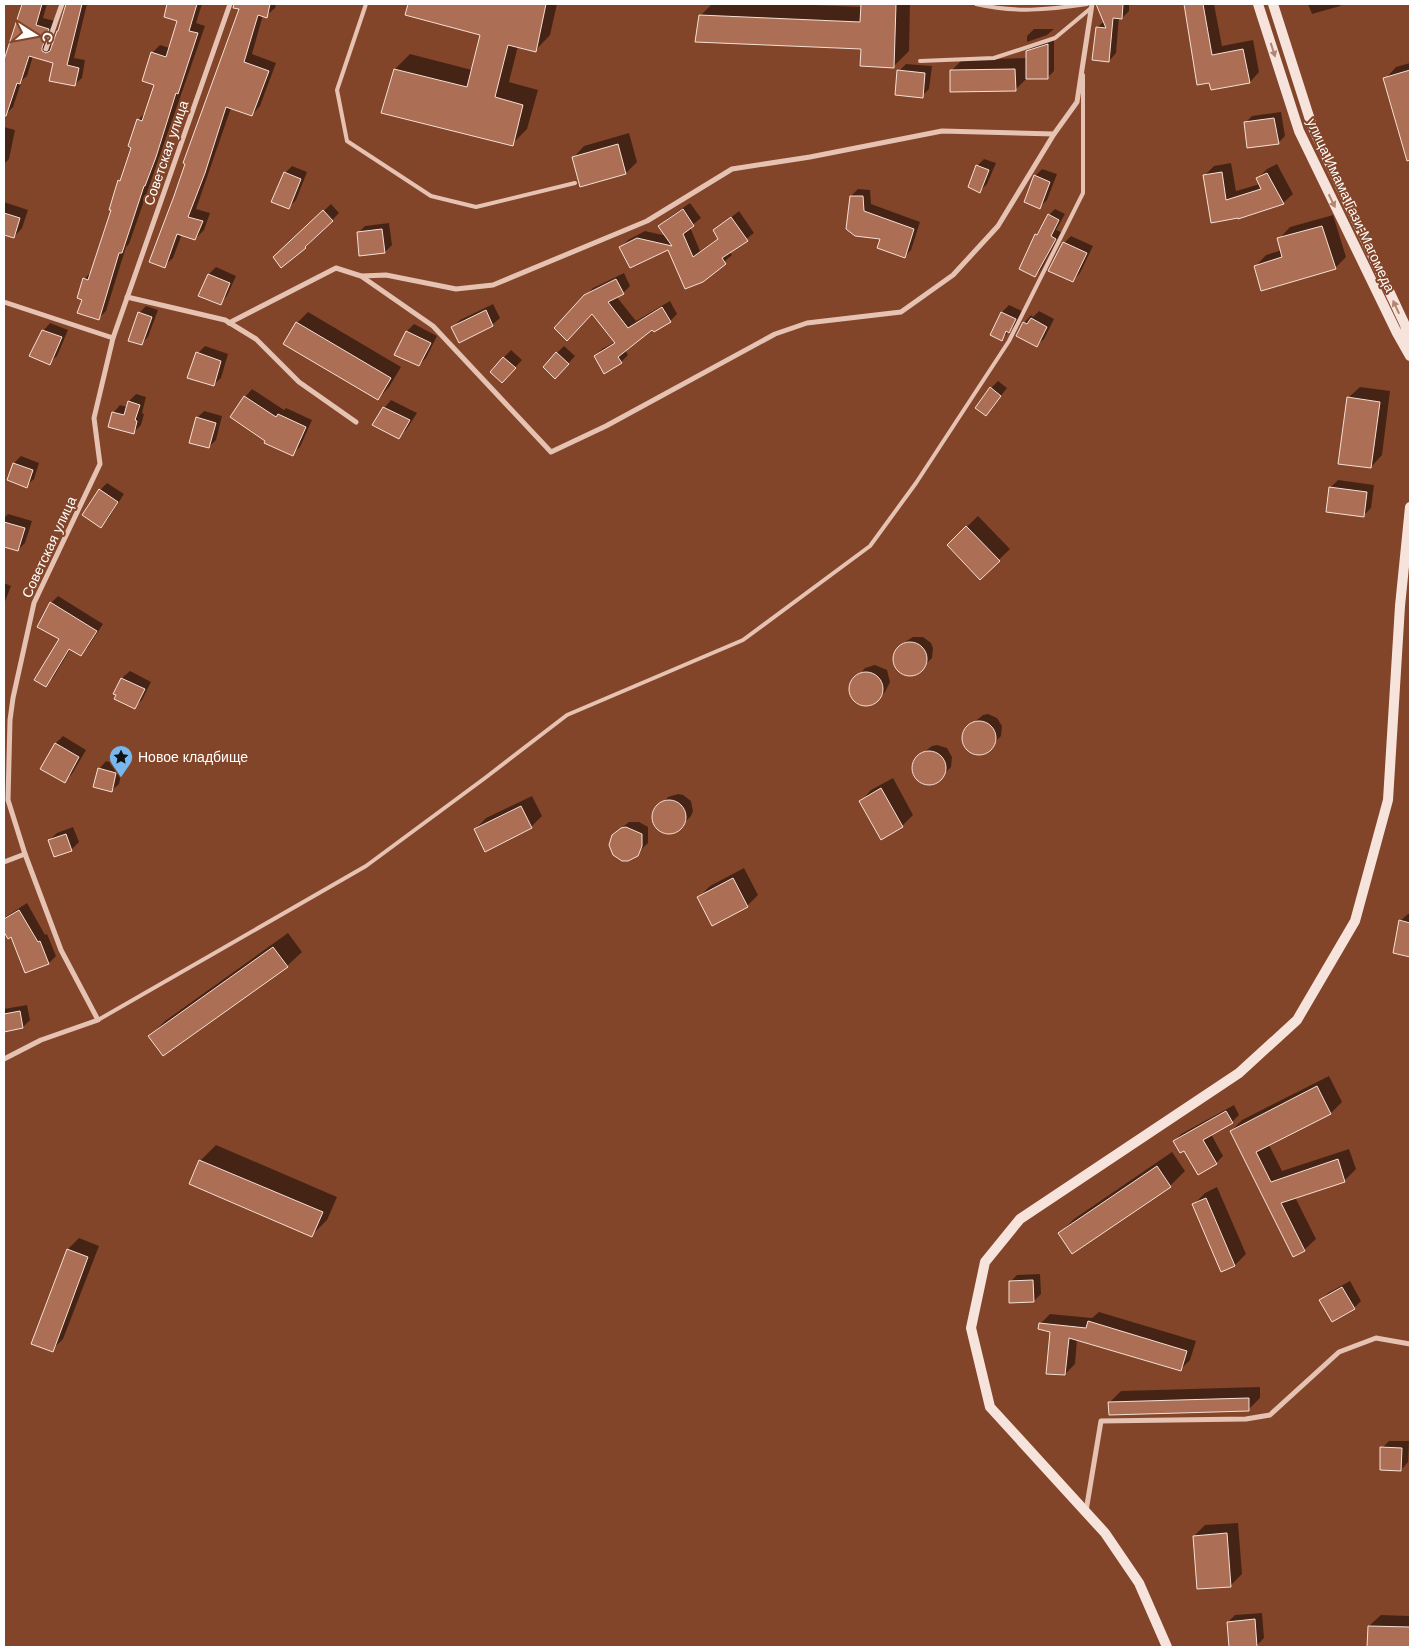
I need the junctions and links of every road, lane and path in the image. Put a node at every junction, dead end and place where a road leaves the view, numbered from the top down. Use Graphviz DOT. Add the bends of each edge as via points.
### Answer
graph roads {
  1 [pos="62,4"];
  2 [pos="230,4"];
  3 [pos="366,4"];
  4 [pos="976,4"];
  5 [pos="1086,4"];
  6 [pos="1258,4"];
  7 [pos="1273,4"];
  8 [pos="1092,6"];
  9 [pos="46,49"];
  10 [pos="920,61"];
  11 [pos="1083,66"];
  12 [pos="1054,134"];
  13 [pos="575,183"];
  14 [pos="361,276"];
  15 [pos="127,297"];
  16 [pos="4,302"];
  17 [pos="229,323"];
  18 [pos="113,338"];
  19 [pos="1410,355"];
  20 [pos="356,422"];
  21 [pos="1410,507"];
  22 [pos="7,719"];
  23 [pos="6,800"];
  24 [pos="25,854"];
  25 [pos="4,862"];
  26 [pos="98,1020"];
  27 [pos="4,1059"];
  28 [pos="1410,1344"];
  29 [pos="1086,1512"];
  30 [pos="1167,1647"];
  1 -- 9 [label="street"];
  2 -- 15 [label="street, Советская улица"];
  3 -- 13 [label="lane" via="337,90 347,141 431,196 476,207"];
  4 -- 5 [label="lane" via="998,9 1046,10"];
  6 -- 19 [label="main road, улица Имама Гази-Магомеда, one-way" via="1298,131 1396,333"];
  19 -- 7 [label="main road, one-way" via="1405,326 1312,126"];
  8 -- 10 [label="lane" via="1055,38 994,58"];
  8 -- 11 [label="street"];
  11 -- 12 [label="street" via="1077,102"];
  11 -- 26 [label="lane" via="1083,193 1009,341 916,483 870,546 744,640 567,715 366,866"];
  12 -- 14 [label="street" via="942,131 732,169 647,221 493,285 456,289 386,274"];
  12 -- 14 [label="street" via="998,226 953,275 900,312 806,323 775,334 606,426 551,452 433,326"];
  14 -- 17 [label="street" via="336,268"];
  15 -- 17 [label="street"];
  15 -- 18 [label="street, Советская улица"];
  16 -- 18 [label="street"];
  17 -- 20 [label="street" via="256,340 299,382"];
  18 -- 22 [label="street, Советская улица" via="94,418 100,464 34,603"];
  21 -- 29 [label="main road" via="1400,606 1388,800 1355,921 1297,1020 1239,1073 1020,1219 985,1262 972,1328 990,1407"];
  22 -- 23 [label="street, Советская улица"];
  23 -- 24 [label="street, Советская улица"];
  24 -- 25 [label="street"];
  24 -- 26 [label="street, Советская улица" via="61,950"];
  26 -- 27 [label="street" via="41,1040"];
  28 -- 29 [label="street" via="1376,1338 1339,1352 1270,1415 1246,1419 1101,1421"];
  29 -- 30 [label="main road" via="1105,1533 1139,1583"];
}
